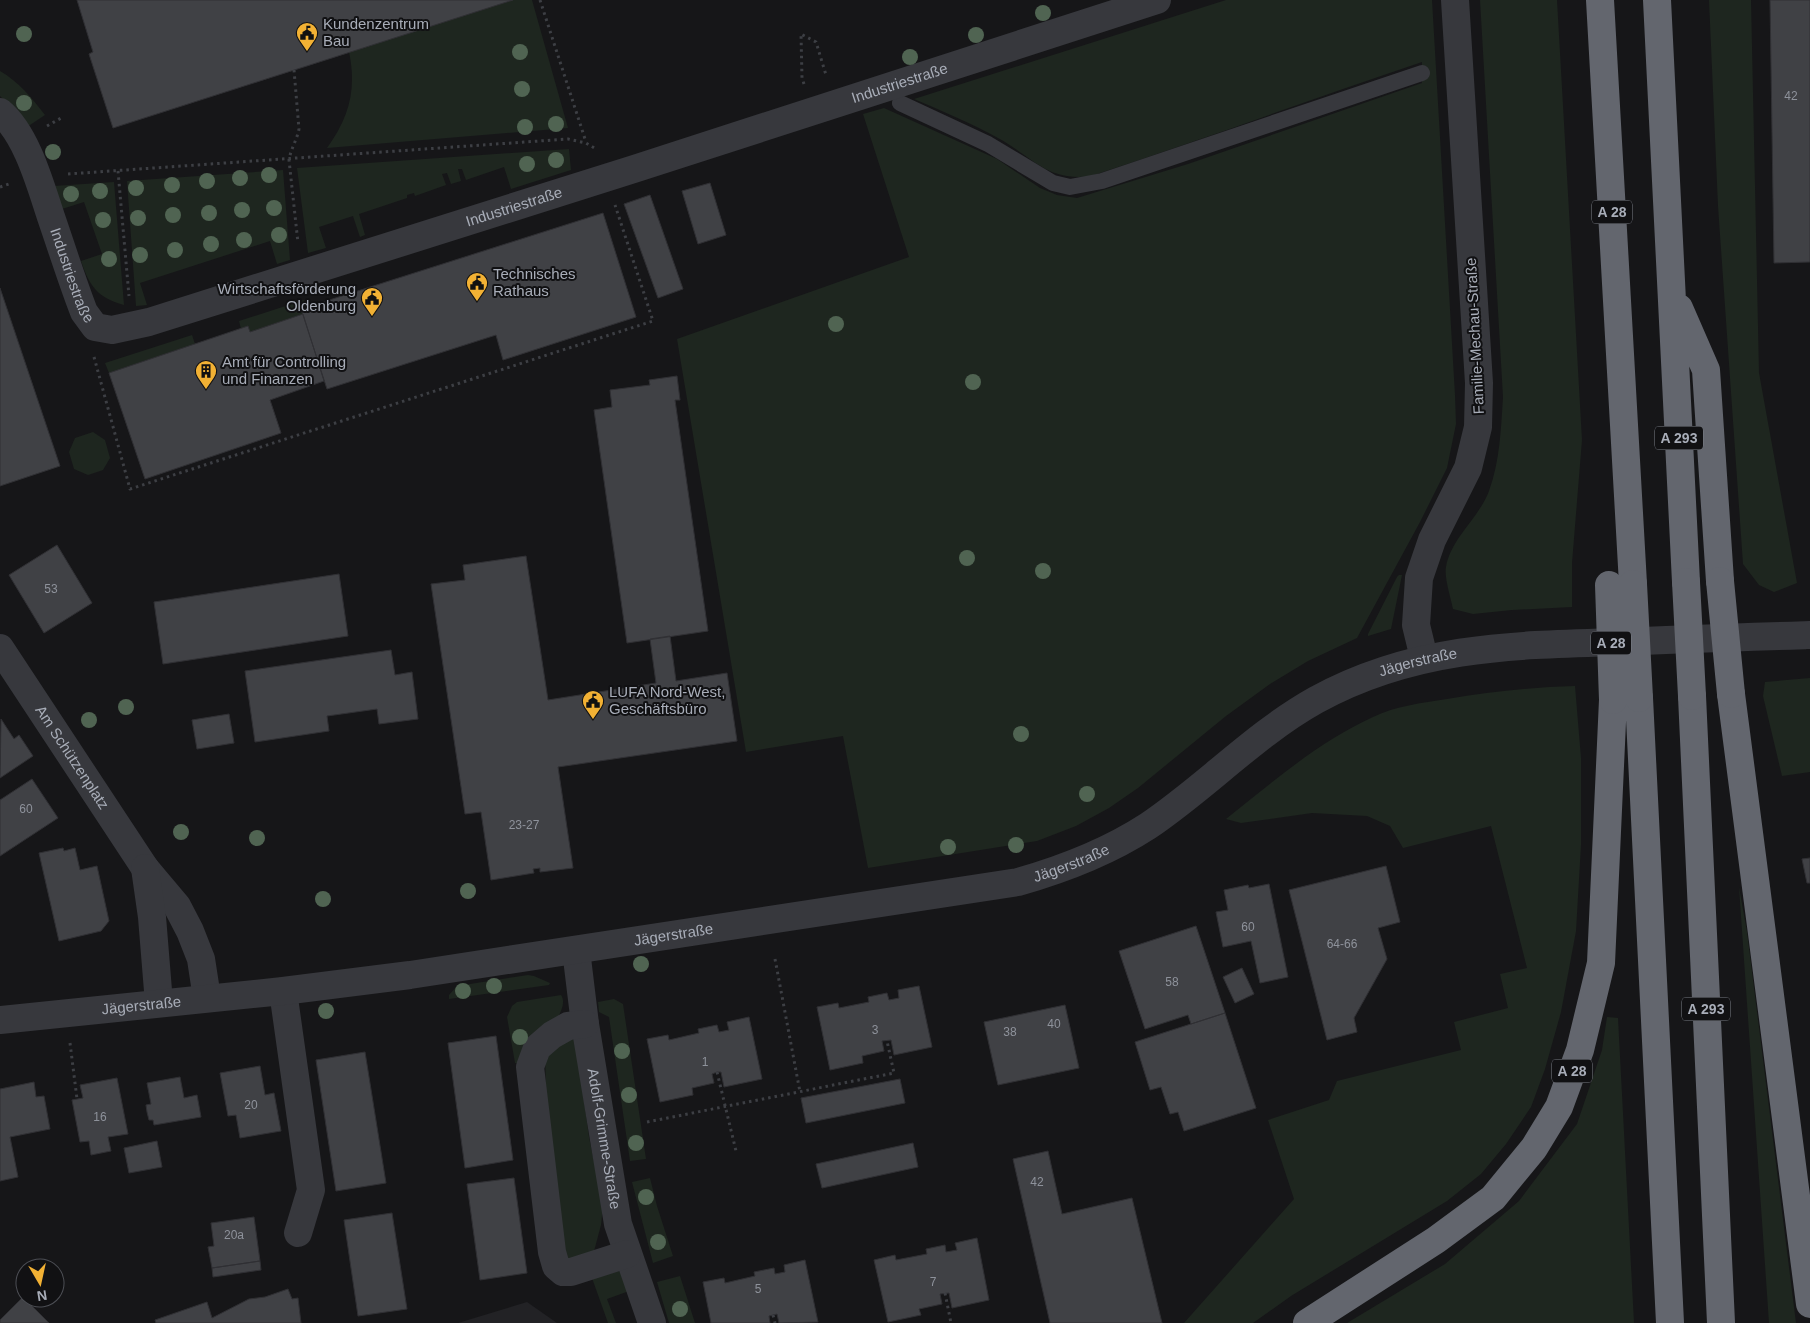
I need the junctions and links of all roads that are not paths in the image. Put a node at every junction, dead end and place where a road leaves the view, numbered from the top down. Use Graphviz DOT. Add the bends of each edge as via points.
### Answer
graph roads {
  1 [pos="1157,0"];
  2 [pos="1455,0"];
  3 [pos="1600,0"];
  4 [pos="1657,0"];
  5 [pos="1422,73"];
  6 [pos="900,103"];
  7 [pos="0,112"];
  8 [pos="1672,293"];
  9 [pos="1810,635"];
  10 [pos="0,648"];
  11 [pos="1424,658"];
  12 [pos="1626,699"];
  13 [pos="145,868"];
  14 [pos="576,950"];
  15 [pos="283,991"];
  16 [pos="207,998"];
  17 [pos="159,1003"];
  18 [pos="0,1020"];
  19 [pos="585,1024"];
  20 [pos="298,1233"];
  21 [pos="627,1254"];
  22 [pos="1810,1304"];
  23 [pos="652,1323"];
  24 [pos="1306,1323"];
  25 [pos="1670,1323"];
  26 [pos="1721,1323"];
  1 -- 7 [label="street, Industriestraße" via="150,322 112,330 95,327 84,312 38,178 21,139"];
  2 -- 11 [label="street, Familie-Mechau-Straße" via="1479,383 1478,428 1468,468 1432,540 1419,578 1416,624"];
  3 -- 12 [label="highway, A 28, bridge" via="1630,520 1621,585"];
  4 -- 8 [label="highway"];
  5 -- 6 [label="lane" via="1102,181 1070,187 1053,183 988,144"];
  8 -- 22 [label="highway, bridge" via="1706,370 1731,694"];
  8 -- 26 [label="highway, A 293, bridge"];
  9 -- 11 [label="street, Jägerstraße" via="1512,646"];
  10 -- 13 [label="street, Am Schützenplatz"];
  11 -- 14 [label="street, Jägerstraße" via="1360,679 1316,700 1281,722 1148,826 1084,860 1052,872 1018,882 945,894"];
  12 -- 24 [label="highway, A 28" via="1601,963 1580,1050 1559,1107 1534,1148 1493,1198 1436,1240"];
  12 -- 25 [label="highway"];
  13 -- 16 [label="street, Am Schützenplatz" via="177,906 190,931 201,959"];
  13 -- 17 [label="street, Am Schützenplatz"];
  14 -- 15 [label="street, Jägerstraße"];
  14 -- 19 [label="street, Adolf-Grimme-Straße"];
  15 -- 16 [label="street, Jägerstraße"];
  15 -- 20 [label="street" via="311,1190"];
  16 -- 17 [label="street, Jägerstraße"];
  17 -- 18 [label="street, Jägerstraße"];
  19 -- 21 [label="street, Adolf-Grimme-Straße" via="611,1191"];
  19 -- 21 [label="street" via="568,1026 552,1035 537,1048 530,1067 552,1252 556,1266 564,1272"];
  21 -- 23 [label="street, Adolf-Grimme-Straße"];
}
